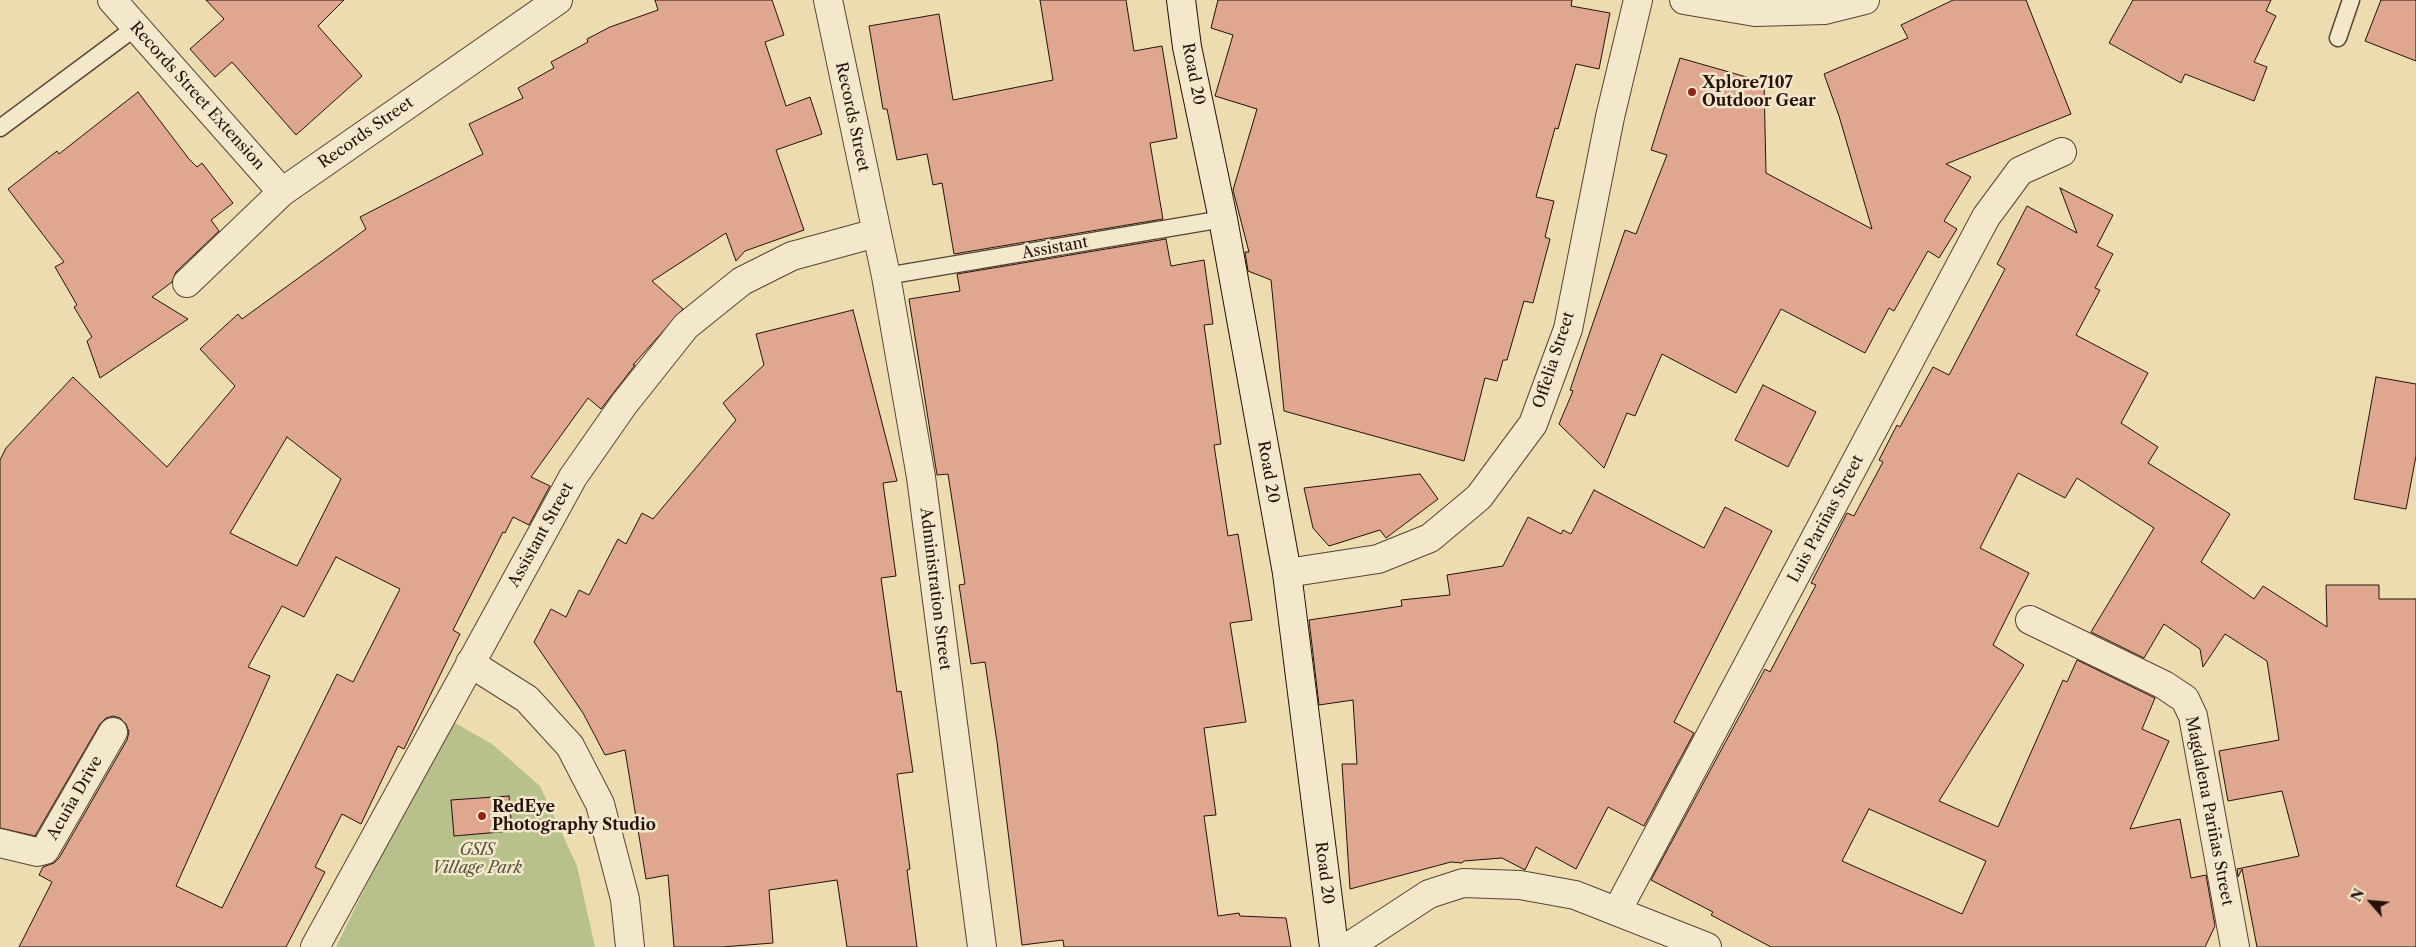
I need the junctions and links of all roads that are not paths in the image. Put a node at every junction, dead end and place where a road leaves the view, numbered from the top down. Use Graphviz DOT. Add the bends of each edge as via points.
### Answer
graph roads {
  1 [pos="112,0"];
  2 [pos="558,0"];
  3 [pos="828,0"];
  4 [pos="1181,0"];
  5 [pos="1638,0"];
  6 [pos="1684,0"];
  7 [pos="1865,0"];
  8 [pos="2351,0"];
  9 [pos="136,27"];
  10 [pos="2338,38"];
  11 [pos="0,128"];
  12 [pos="2062,152"];
  13 [pos="282,192"];
  14 [pos="1223,219"];
  15 [pos="876,233"];
  16 [pos="886,276"];
  17 [pos="187,283"];
  18 [pos="1287,573"];
  19 [pos="2030,620"];
  20 [pos="470,663"];
  21 [pos="114,732"];
  22 [pos="0,843"];
  23 [pos="1617,911"];
  24 [pos="315,947"];
  25 [pos="630,947"];
  26 [pos="982,947"];
  27 [pos="1334,947"];
  28 [pos="1348,947"];
  29 [pos="1707,947"];
  30 [pos="2235,947"];
  1 -- 9 [label="street, Records Street Extension"];
  2 -- 13 [label="street, Records Street"];
  3 -- 15 [label="street, Records Street"];
  4 -- 14 [label="street, Road 20" via="1187,48"];
  5 -- 18 [label="street, Offelia Street" via="1610,117 1568,329 1534,424 1479,497 1430,538 1378,559"];
  6 -- 7 [label="street" via="1755,12 1825,10"];
  8 -- 10 [label="lane"];
  9 -- 11 [label="lane"];
  9 -- 13 [label="street, Records Street Extension"];
  12 -- 23 [label="street, Luis Pariñas Street" via="2020,171 1986,217"];
  13 -- 17 [label="street, Records Street"];
  14 -- 16 [label="lane, Assistant"];
  14 -- 18 [label="street, Road 20"];
  15 -- 16 [label="street, Administration Street"];
  15 -- 20 [label="street, Assistant Street" via="792,256 742,281 686,326 624,404 574,477"];
  16 -- 26 [label="street, Administration Street" via="921,477"];
  18 -- 27 [label="street, Road 20"];
  19 -- 30 [label="street, Magdalena Pariñas Street" via="2164,685 2185,699 2193,716"];
  20 -- 24 [label="street, Assistant Street"];
  20 -- 25 [label="street" via="527,699 570,746 600,804 625,899"];
  21 -- 22 [label="street, Acuña Drive" via="45,850 37,852"];
  23 -- 28 [label="street" via="1575,895 1520,884 1463,884 1429,894"];
  23 -- 29 [label="street"];
}
